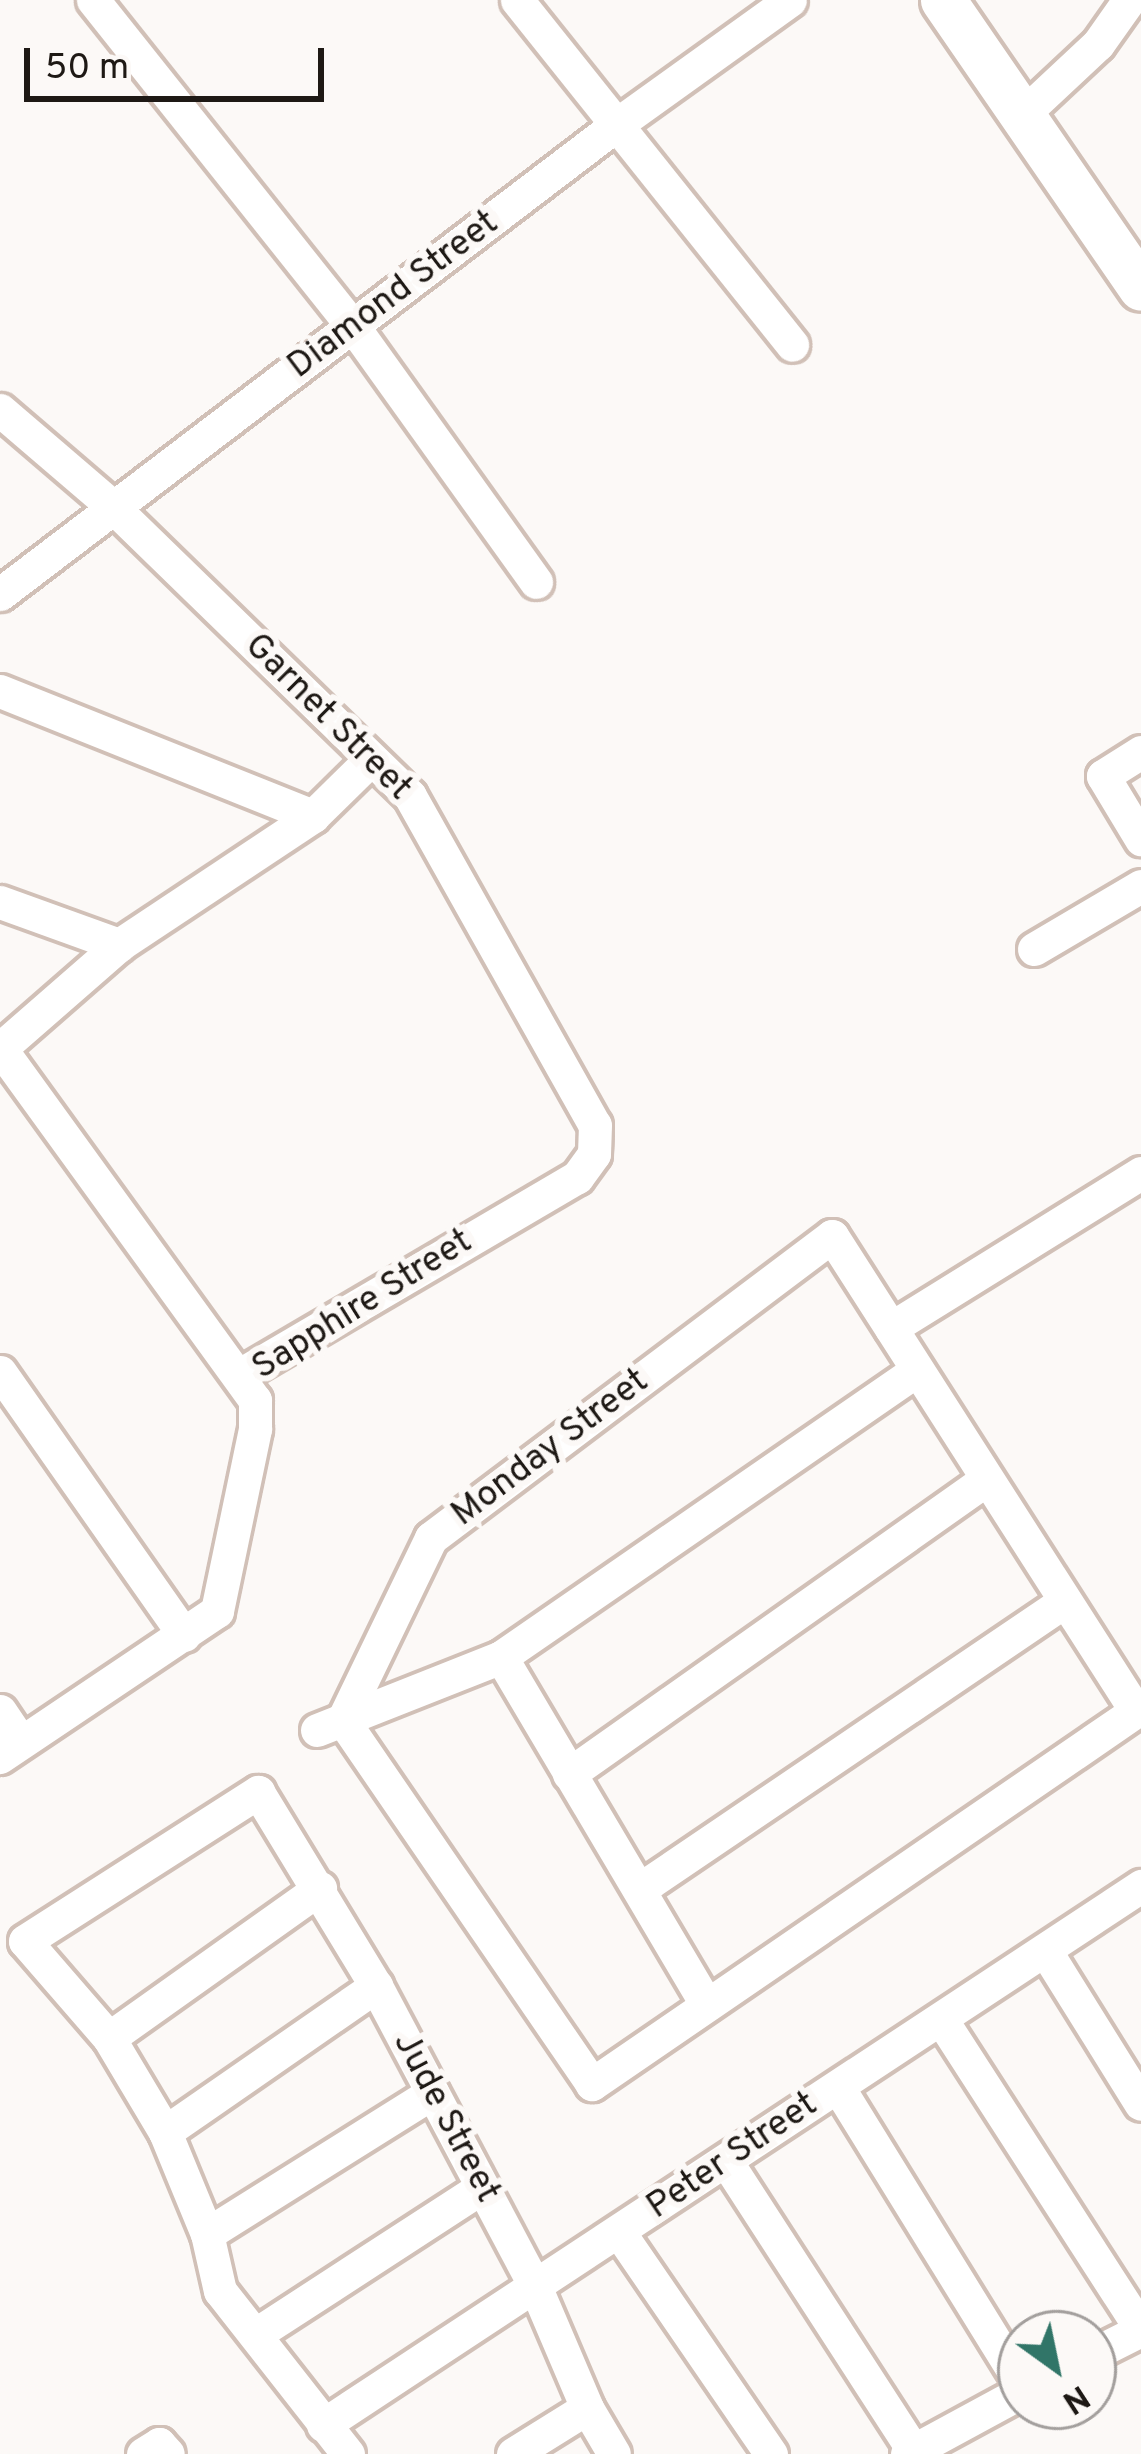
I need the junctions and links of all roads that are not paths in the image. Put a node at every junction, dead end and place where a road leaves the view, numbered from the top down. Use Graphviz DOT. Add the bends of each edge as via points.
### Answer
graph roads {
  1 [pos="94,0"];
  2 [pos="517,0"];
  3 [pos="790,0"];
  4 [pos="943,0"];
  5 [pos="1129,0"];
  6 [pos="1141,29"];
  7 [pos="1098,44"];
  8 [pos="1022,115"];
  9 [pos="616,125"];
  10 [pos="1141,288"];
  11 [pos="355,328"];
  12 [pos="792,345"];
  13 [pos="0,410"];
  14 [pos="113,506"];
  15 [pos="536,582"];
  16 [pos="0,595"];
  17 [pos="0,691"];
  18 [pos="1141,752"];
  19 [pos="370,760"];
  20 [pos="313,816"];
  21 [pos="1141,839"];
  22 [pos="1141,886"];
  23 [pos="0,902"];
  24 [pos="119,945"];
  25 [pos="1034,950"];
  26 [pos="1,1048"];
  27 [pos="594,1154"];
  28 [pos="1141,1173"];
  29 [pos="891,1328"];
  30 [pos="917,1370"];
  31 [pos="0,1372"];
  32 [pos="241,1374"];
  33 [pos="984,1481"];
  34 [pos="1062,1604"];
  35 [pos="184,1635"];
  36 [pos="501,1657"];
  37 [pos="0,1711"];
  38 [pos="330,1725"];
  39 [pos="10,1749"];
  40 [pos="569,1774"];
  41 [pos="1141,1886"];
  42 [pos="320,1888"];
  43 [pos="640,1889"];
  44 [pos="1045,1950"];
  45 [pos="376,1986"];
  46 [pos="707,2005"];
  47 [pos="941,2018"];
  48 [pos="109,2038"];
  49 [pos="838,2087"];
  50 [pos="432,2093"];
  51 [pos="1141,2104"];
  52 [pos="165,2132"];
  53 [pos="726,2161"];
  54 [pos="481,2188"];
  55 [pos="619,2232"];
  56 [pos="207,2234"];
  57 [pos="535,2286"];
  58 [pos="1141,2329"];
  59 [pos="256,2334"];
  60 [pos="997,2348"];
  61 [pos="997,2401"];
  62 [pos="587,2408"];
  63 [pos="323,2425"];
  64 [pos="910,2452"];
  65 [pos="348,2454"];
  66 [pos="513,2454"];
  67 [pos="614,2454"];
  68 [pos="771,2454"];
  1 -- 11 [label="street"];
  2 -- 9 [label="street"];
  3 -- 9 [label="street, Diamond Street"];
  4 -- 8 [label="main road"];
  5 -- 7 [label="street"];
  6 -- 7 [label="street"];
  7 -- 8 [label="street"];
  8 -- 10 [label="main road"];
  9 -- 11 [label="street, Diamond Street"];
  9 -- 12 [label="street"];
  11 -- 14 [label="street, Diamond Street"];
  11 -- 15 [label="street"];
  13 -- 14 [label="street, Garnet Street"];
  14 -- 16 [label="street, Diamond Street"];
  14 -- 19 [label="street, Garnet Street"];
  17 -- 20 [label="street"];
  18 -- 21 [label="street" via="1103,776"];
  19 -- 20 [label="street"];
  19 -- 27 [label="street, Garnet Street" via="410,796 451,864 596,1125"];
  20 -- 24 [label="street"];
  22 -- 25 [label="street"];
  23 -- 24 [label="street"];
  24 -- 26 [label="street"];
  26 -- 32 [label="street"];
  27 -- 32 [label="street, Sapphire Street" via="577,1177"];
  28 -- 29 [label="street"];
  29 -- 30 [label="street"];
  29 -- 38 [label="street, Monday Street" via="832,1236 431,1538"];
  30 -- 33 [label="street"];
  30 -- 36 [label="street"];
  31 -- 35 [label="street"];
  32 -- 35 [label="street, Sapphire Street" via="255,1400 255,1429 217,1611"];
  33 -- 34 [label="street"];
  33 -- 40 [label="street"];
  34 -- 43 [label="street"];
  34 -- 46 [label="street" via="1136,1711"];
  35 -- 39 [label="street, Sapphire Street"];
  36 -- 38 [label="street"];
  36 -- 40 [label="street"];
  37 -- 39 [label="street"];
  38 -- 46 [label="street" via="592,2084"];
  40 -- 43 [label="street"];
  41 -- 44 [label="street, Peter Street"];
  42 -- 45 [label="street, Jude Street"];
  42 -- 48 [label="street"];
  42 -- 48 [label="street, Jude Street" via="259,1792 25,1941"];
  43 -- 46 [label="street"];
  44 -- 47 [label="street, Peter Street"];
  44 -- 51 [label="street"];
  45 -- 50 [label="street, Jude Street"];
  45 -- 52 [label="street"];
  47 -- 49 [label="street, Peter Street"];
  47 -- 58 [label="street"];
  48 -- 52 [label="street"];
  49 -- 53 [label="street, Peter Street"];
  49 -- 60 [label="street"];
  50 -- 54 [label="street, Jude Street"];
  50 -- 56 [label="street"];
  52 -- 56 [label="street"];
  53 -- 55 [label="street, Peter Street"];
  53 -- 64 [label="street"];
  54 -- 57 [label="street, Jude Street"];
  54 -- 59 [label="street"];
  55 -- 57 [label="street, Peter Street"];
  55 -- 68 [label="street"];
  56 -- 59 [label="street" via="220,2291"];
  57 -- 62 [label="street, Jude Street"];
  57 -- 63 [label="street, Peter Street"];
  59 -- 63 [label="street"];
  61 -- 64 [label="street"];
  62 -- 66 [label="street"];
  62 -- 67 [label="street, Jude Street"];
  63 -- 65 [label="street"];
}
